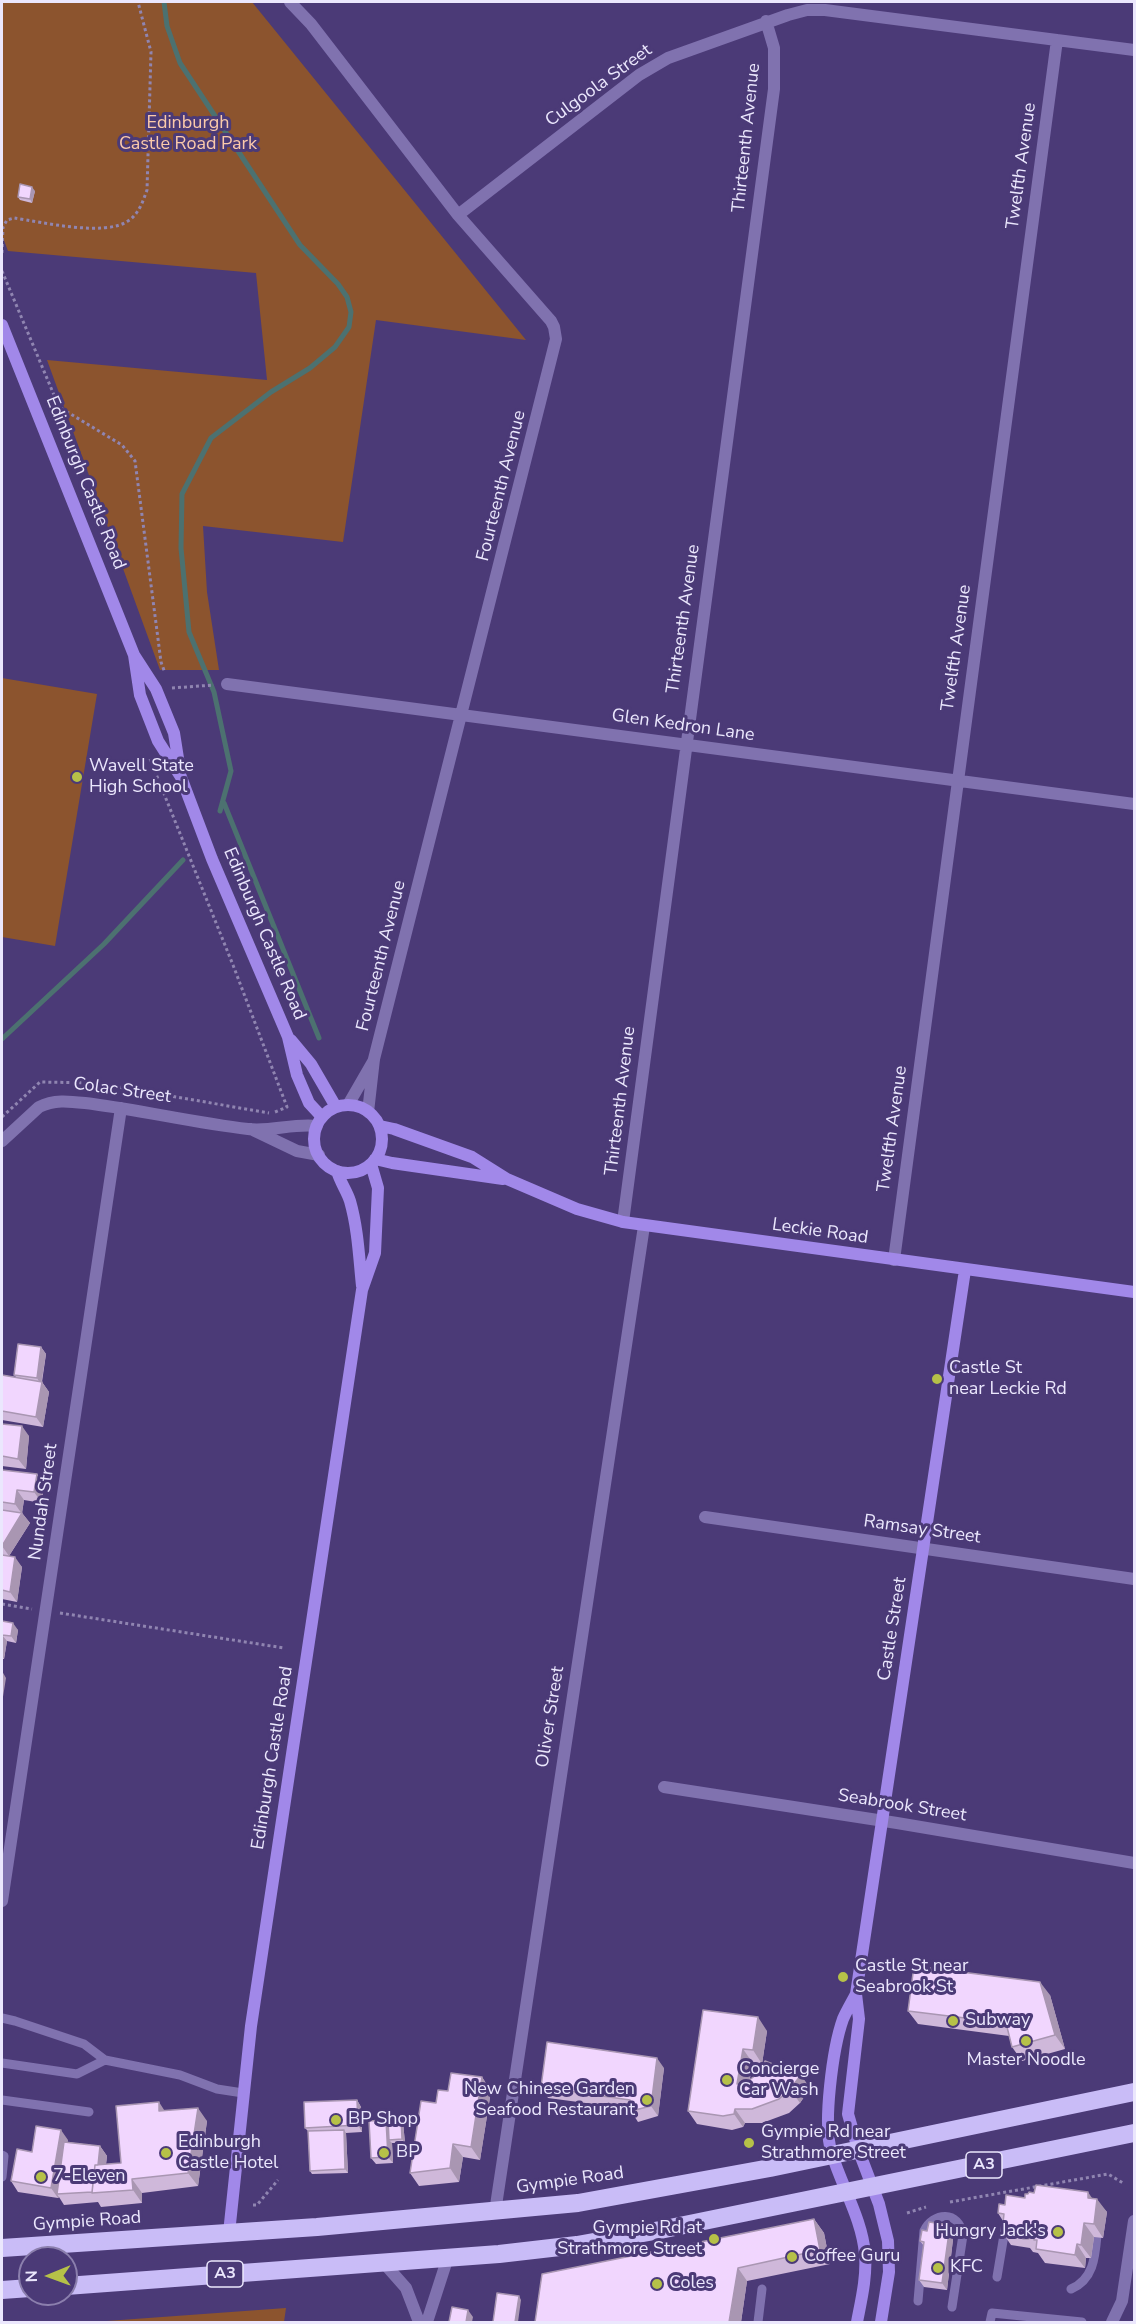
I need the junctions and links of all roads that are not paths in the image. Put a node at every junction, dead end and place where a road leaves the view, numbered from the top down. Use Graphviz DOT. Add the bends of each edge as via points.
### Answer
graph roads {
  1 [pos="294,3"];
  2 [pos="766,21"];
  3 [pos="1057,40"];
  4 [pos="1134,50"];
  5 [pos="458,215"];
  6 [pos="2,325"];
  7 [pos="134,655"];
  8 [pos="227,684"];
  9 [pos="462,714"];
  10 [pos="686,744"];
  11 [pos="181,777"];
  12 [pos="958,781"];
  13 [pos="1134,804"];
  14 [pos="288,1037"];
  15 [pos="374,1059"];
  16 [pos="342,1106"];
  17 [pos="121,1108"];
  18 [pos="368,1112"];
  19 [pos="319,1122"];
  20 [pos="380,1126"];
  21 [pos="251,1129"];
  22 [pos="2,1141"];
  23 [pos="319,1155"];
  24 [pos="373,1161"];
  25 [pos="337,1171"];
  26 [pos="507,1179"];
  27 [pos="623,1222"];
  28 [pos="644,1226"];
  29 [pos="894,1260"];
  30 [pos="965,1270"];
  31 [pos="362,1290"];
  32 [pos="1134,1292"];
  33 [pos="705,1517"];
  34 [pos="924,1549"];
  35 [pos="1134,1579"];
  36 [pos="664,1787"];
  37 [pos="882,1820"];
  38 [pos="1134,1863"];
  39 [pos="2,1901"];
  40 [pos="856,1994"];
  41 [pos="2,2019"];
  42 [pos="105,2060"];
  43 [pos="2,2063"];
  44 [pos="243,2092"];
  45 [pos="1134,2092"];
  46 [pos="2,2100"];
  47 [pos="89,2112"];
  48 [pos="1134,2133"];
  49 [pos="858,2149"];
  50 [pos="831,2154"];
  51 [pos="2,2155"];
  52 [pos="2,2177"];
  53 [pos="873,2187"];
  54 [pos="846,2193"];
  55 [pos="495,2212"];
  56 [pos="1011,2212"];
  57 [pos="1100,2212"];
  58 [pos="1134,2222"];
  59 [pos="228,2233"];
  60 [pos="2,2248"];
  61 [pos="448,2257"];
  62 [pos="383,2262"];
  63 [pos="997,2277"];
  64 [pos="78,2285"];
  65 [pos="18,2289"];
  66 [pos="762,2289"];
  67 [pos="1071,2289"];
  68 [pos="2,2290"];
  69 [pos="918,2301"];
  70 [pos="952,2307"];
  71 [pos="419,2322"];
  72 [pos="427,2322"];
  73 [pos="758,2322"];
  74 [pos="857,2322"];
  75 [pos="881,2322"];
  76 [pos="990,2322"];
  77 [pos="1082,2322"];
  78 [pos="1112,2322"];
  1 -- 5 [label="street, Fourteenth Avenue"];
  2 -- 3 [label="street, Culgoola Street" via="807,10 825,10"];
  2 -- 5 [label="street, Culgoola Street" via="668,58 639,75"];
  2 -- 10 [label="street, Thirteenth Avenue" via="774,48 774,89"];
  3 -- 4 [label="street, Culgoola Street"];
  3 -- 12 [label="street, Twelfth Avenue"];
  5 -- 9 [label="street, Fourteenth Avenue" via="551,321 556,339"];
  6 -- 7 [label="street, Edinburgh Castle Road"];
  7 -- 11 [label="street, Edinburgh Castle Road" via="156,689 174,734"];
  7 -- 11 [label="street, Edinburgh Castle Road" via="140,695 158,741"];
  8 -- 9 [label="street, Glen Kedron Lane"];
  9 -- 10 [label="street, Glen Kedron Lane"];
  9 -- 15 [label="street, Fourteenth Avenue"];
  10 -- 12 [label="street, Glen Kedron Lane"];
  10 -- 27 [label="street, Thirteenth Avenue"];
  11 -- 14 [label="street, Edinburgh Castle Road"];
  12 -- 13 [label="street, Glen Kedron Lane"];
  12 -- 29 [label="street, Twelfth Avenue"];
  14 -- 16 [label="street, Edinburgh Castle Road"];
  14 -- 19 [label="street, Edinburgh Castle Road" via="297,1075"];
  15 -- 16 [label="street, Fourteenth Avenue"];
  15 -- 18 [label="street, Fourteenth Avenue"];
  16 -- 18 [label="street" via="358,1106"];
  16 -- 19 [label="street"];
  17 -- 21 [label="street, Colac Street"];
  17 -- 22 [label="street, Colac Street" via="62,1101 46,1104"];
  17 -- 39 [label="street, Nundah Street"];
  18 -- 20 [label="street"];
  19 -- 21 [label="street, Colac Street"];
  19 -- 23 [label="street" via="314,1136"];
  20 -- 24 [label="street" via="380,1148"];
  20 -- 26 [label="street, Leckie Road" via="472,1156"];
  21 -- 23 [label="street, Colac Street" via="297,1151"];
  23 -- 25 [label="street"];
  24 -- 25 [label="street" via="355,1172"];
  24 -- 26 [label="street, Leckie Road"];
  24 -- 31 [label="street, Edinburgh Castle Road" via="378,1188 375,1253"];
  25 -- 31 [label="street, Edinburgh Castle Road" via="358,1234"];
  26 -- 27 [label="street, Leckie Road" via="577,1209"];
  27 -- 28 [label="street, Leckie Road"];
  28 -- 29 [label="street, Leckie Road"];
  28 -- 55 [label="street, Oliver Street"];
  29 -- 30 [label="street, Leckie Road"];
  30 -- 32 [label="street, Leckie Road"];
  30 -- 34 [label="street, Castle Street"];
  31 -- 44 [label="street, Edinburgh Castle Road"];
  33 -- 34 [label="street, Ramsay Street"];
  34 -- 35 [label="street, Ramsay Street"];
  34 -- 37 [label="street, Castle Street"];
  36 -- 37 [label="street, Seabrook Street"];
  37 -- 38 [label="street, Seabrook Street"];
  37 -- 40 [label="street, Castle Street"];
  40 -- 49 [label="street, Castle Street" via="859,2019 848,2108"];
  40 -- 50 [label="street, Castle Street" via="843,2019 834,2068 827,2125"];
  41 -- 42 [label="lane" via="84,2044"];
  42 -- 43 [label="lane" via="77,2074"];
  42 -- 44 [label="lane" via="180,2075 217,2090"];
  44 -- 59 [label="street, Edinburgh Castle Road"];
  45 -- 49 [label="highway, Gympie Road / A3"];
  46 -- 47 [label="lane"];
  48 -- 53 [label="highway, A3"];
  49 -- 50 [label="highway, Gympie Road / A3"];
  49 -- 53 [label="street, Castle Street"];
  50 -- 54 [label="street, Castle Street"];
  50 -- 55 [label="highway, Gympie Road / A3" via="651,2191"];
  51 -- 52 [label="lane"];
  53 -- 54 [label="highway, A3"];
  53 -- 75 [label="street, Castle Street" via="889,2250"];
  54 -- 61 [label="highway, A3" via="577,2245"];
  54 -- 74 [label="street, Castle Street" via="865,2253"];
  55 -- 59 [label="highway, Gympie Road / A3"];
  56 -- 63 [label="lane" via="1004,2230"];
  57 -- 67 [label="lane" via="1090,2274"];
  58 -- 78 [label="street" via="1122,2301"];
  59 -- 60 [label="highway, Gympie Road / A3"];
  61 -- 62 [label="highway, A3"];
  61 -- 72 [label="street"];
  62 -- 64 [label="highway, A3"];
  62 -- 71 [label="street" via="406,2288"];
  65 -- 68 [label="highway"];
  66 -- 73 [label="lane"];
  69 -- 70 [label="lane" via="924,2231 937,2218 950,2216 958,2220 963,2235"];
  76 -- 77 [label="lane" via="992,2313"];
}
